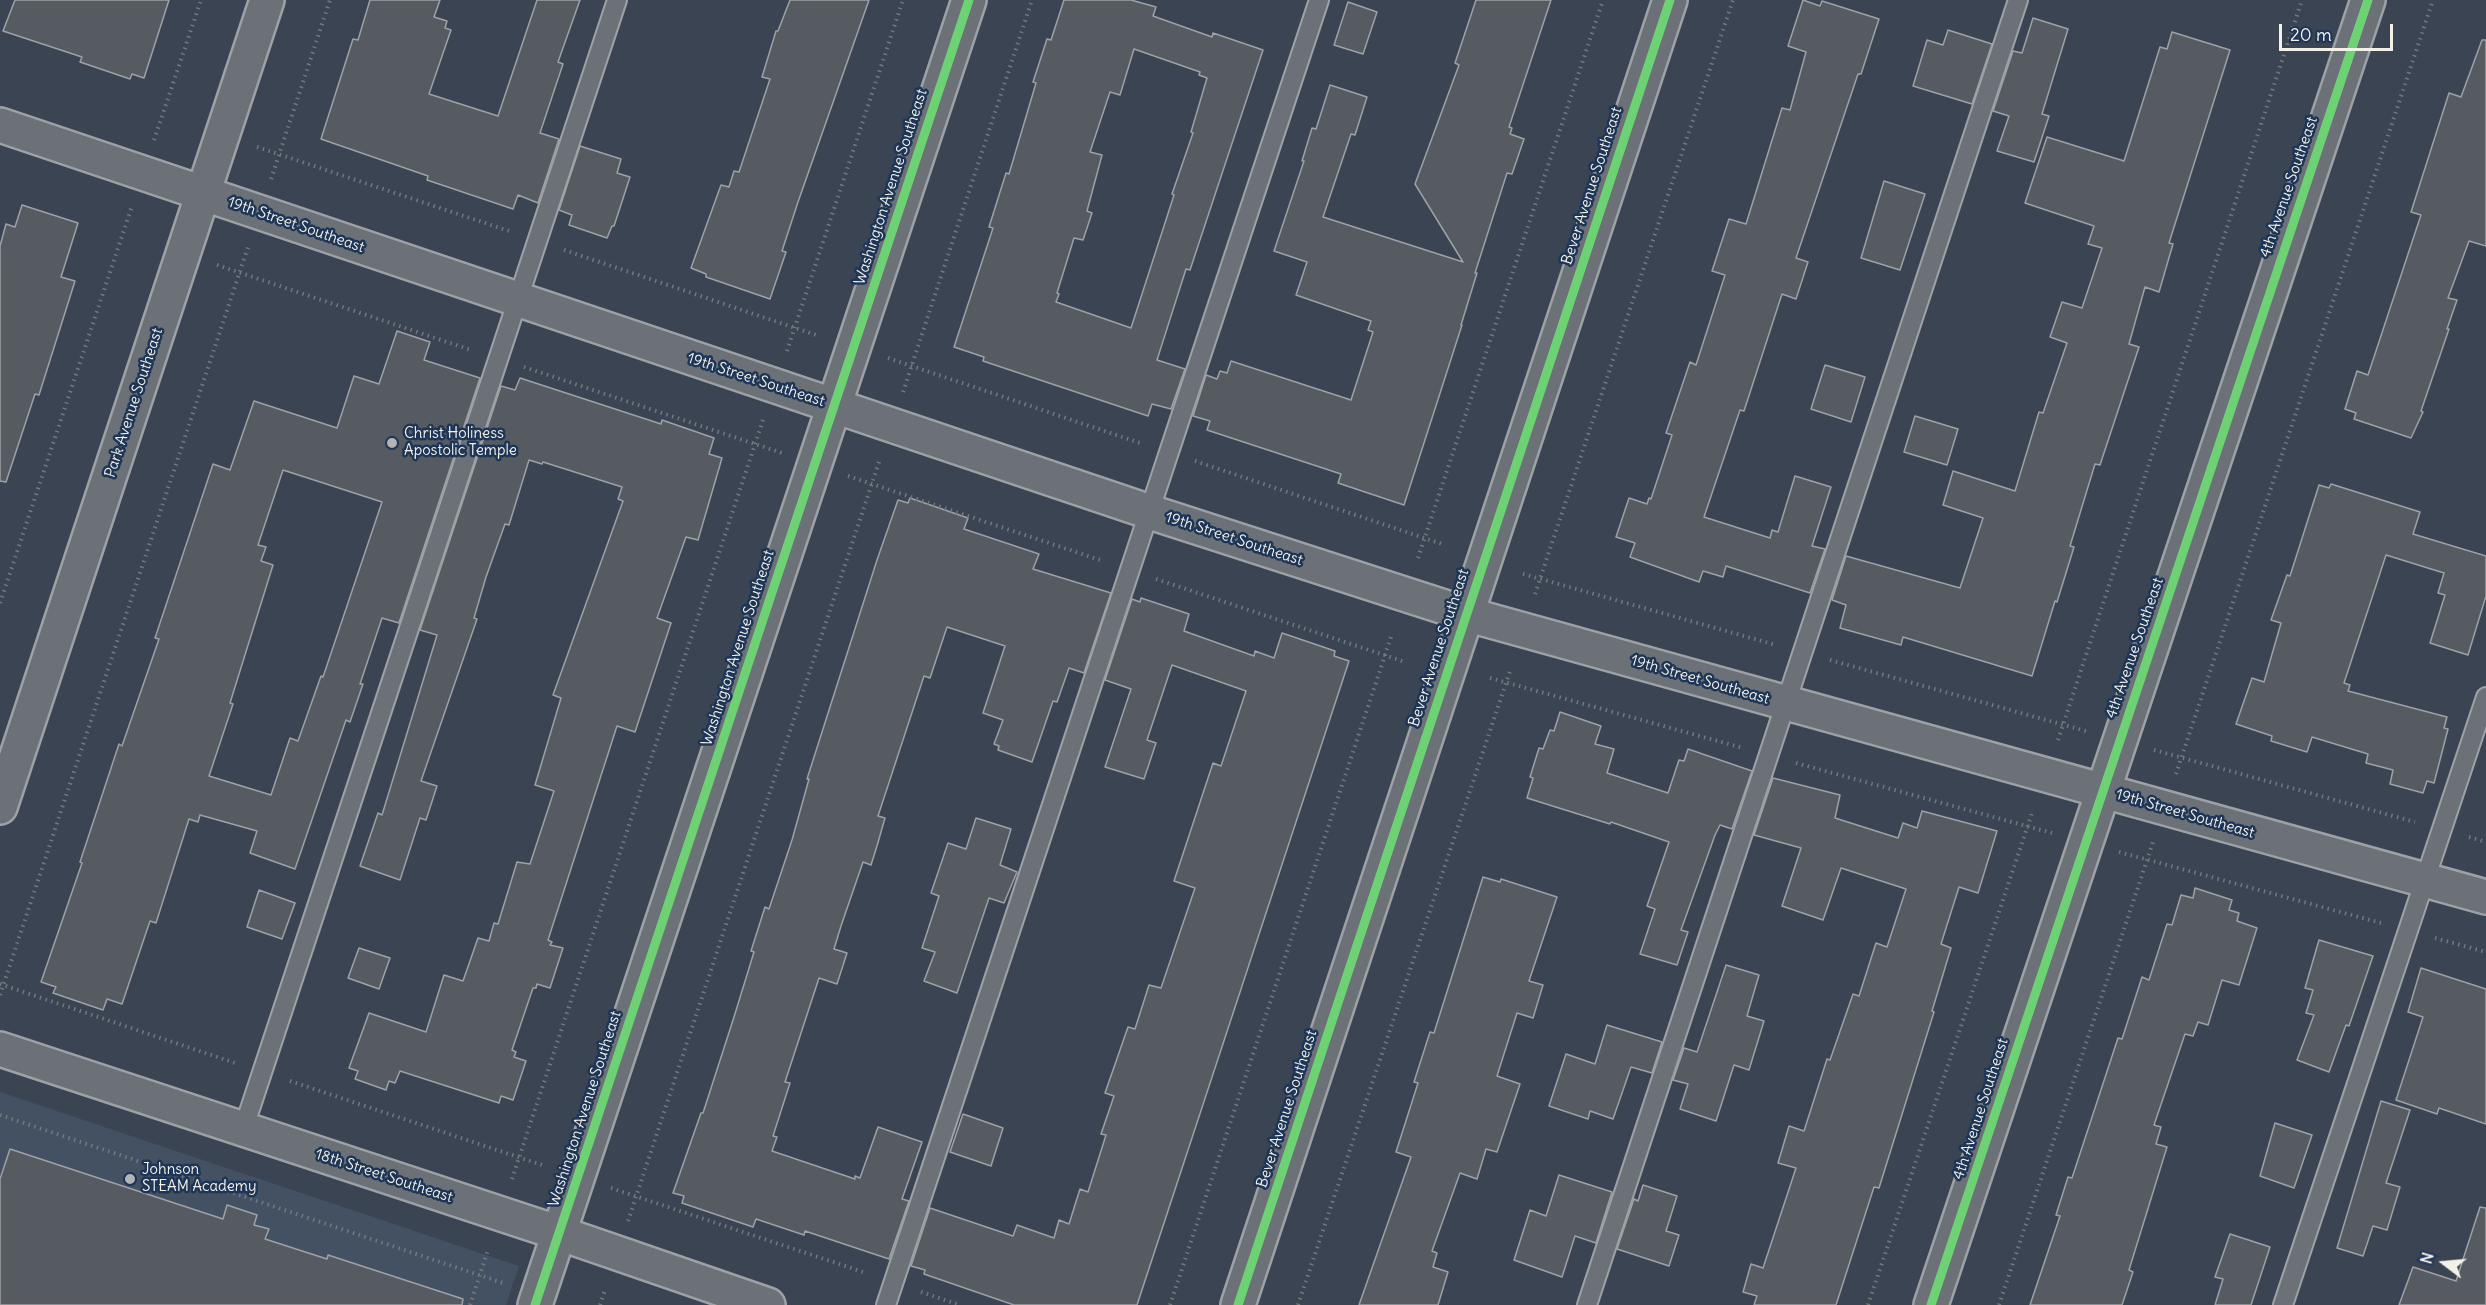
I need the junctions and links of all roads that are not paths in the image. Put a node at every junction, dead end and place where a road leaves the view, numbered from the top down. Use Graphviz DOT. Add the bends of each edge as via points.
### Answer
graph roads {
  1 [pos="267,0"];
  2 [pos="617,0"];
  3 [pos="969,0"];
  4 [pos="1319,0"];
  5 [pos="1670,0"];
  6 [pos="2018,0"];
  7 [pos="2367,0"];
  8 [pos="0,125"];
  9 [pos="203,194"];
  10 [pos="517,300"];
  11 [pos="834,406"];
  12 [pos="1150,512"];
  13 [pos="1466,614"];
  14 [pos="2486,697"];
  15 [pos="1786,704"];
  16 [pos="2103,791"];
  17 [pos="0,807"];
  18 [pos="2425,880"];
  19 [pos="2486,897"];
  20 [pos="0,1049"];
  21 [pos="243,1130"];
  22 [pos="559,1233"];
  23 [pos="523,1295"];
  24 [pos="768,1305"];
  25 [pos="886,1305"];
  26 [pos="1238,1305"];
  27 [pos="1587,1305"];
  28 [pos="1931,1305"];
  29 [pos="2283,1305"];
  1 -- 9 [label="street, Park Avenue Southeast"];
  2 -- 10 [label="lane"];
  3 -- 11 [label="street, Washington Avenue Southeast"];
  4 -- 12 [label="lane"];
  5 -- 13 [label="street, Bever Avenue Southeast"];
  6 -- 15 [label="lane"];
  7 -- 16 [label="street, 4th Avenue Southeast"];
  8 -- 9 [label="street, 19th Street Southeast"];
  9 -- 10 [label="street, 19th Street Southeast"];
  9 -- 17 [label="street, Park Avenue Southeast"];
  10 -- 11 [label="street, 19th Street Southeast"];
  10 -- 21 [label="lane"];
  11 -- 12 [label="street, 19th Street Southeast"];
  11 -- 22 [label="street, Washington Avenue Southeast"];
  12 -- 13 [label="street, 19th Street Southeast"];
  12 -- 25 [label="lane"];
  13 -- 15 [label="street, 19th Street Southeast"];
  13 -- 26 [label="street, Bever Avenue Southeast"];
  14 -- 18 [label="lane"];
  15 -- 16 [label="street, 19th Street Southeast"];
  15 -- 27 [label="lane"];
  16 -- 18 [label="street, 19th Street Southeast"];
  16 -- 28 [label="street, 4th Avenue Southeast"];
  18 -- 19 [label="street, 19th Street Southeast"];
  18 -- 29 [label="lane"];
  20 -- 21 [label="street, 18th Street Southeast"];
  21 -- 22 [label="street, 18th Street Southeast"];
  22 -- 23 [label="street, Washington Avenue Southeast"];
  22 -- 24 [label="street, 18th Street Southeast"];
}
